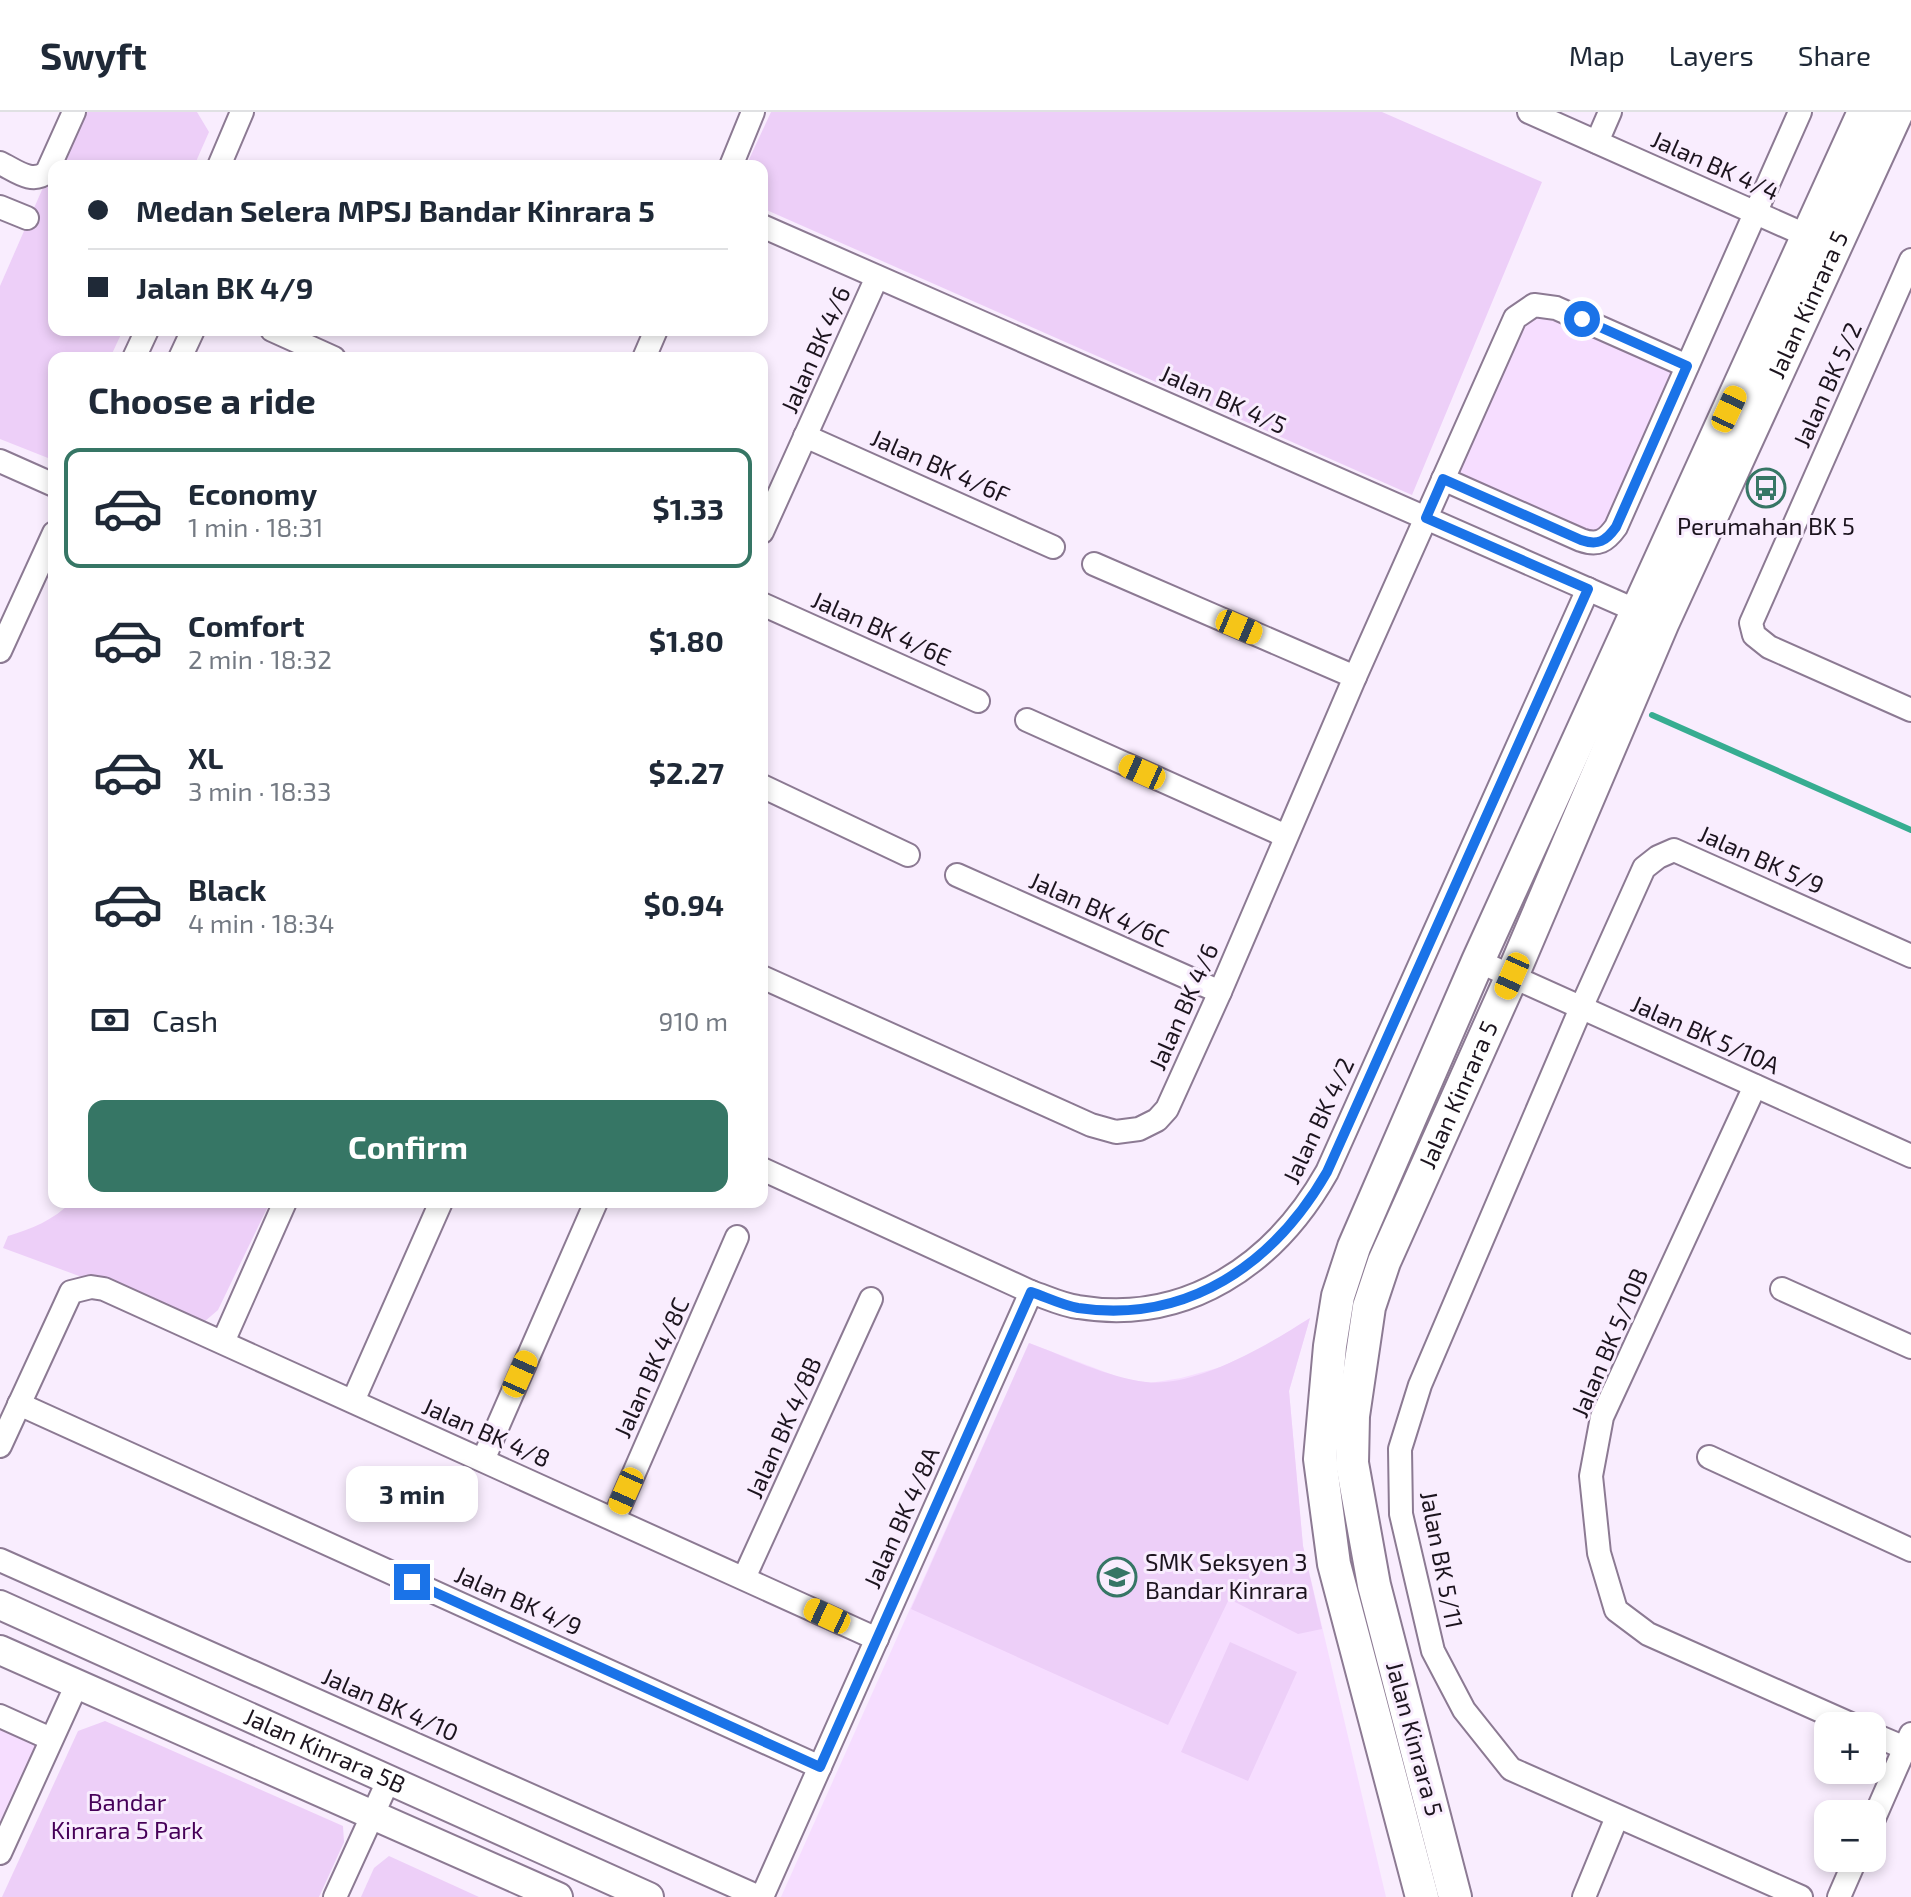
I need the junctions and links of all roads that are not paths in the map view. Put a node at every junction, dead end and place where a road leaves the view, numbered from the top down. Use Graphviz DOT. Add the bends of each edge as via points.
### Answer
graph roads {
  1 [pos="74,112"];
  2 [pos="242,112"];
  3 [pos="753,112"];
  4 [pos="1529,112"];
  5 [pos="1610,112"];
  6 [pos="1800,112"];
  7 [pos="1864,112"];
  8 [pos="1897,112"];
  9 [pos="1597,142"];
  10 [pos="52,160"];
  11 [pos="222,160"];
  12 [pos="733,160"];
  13 [pos="0,163"];
  14 [pos="48,170"];
  15 [pos="1754,213"];
  16 [pos="768,229"];
  17 [pos="1822,243"];
  18 [pos="1911,260"];
  19 [pos="877,277"];
  20 [pos="285,336"];
  21 [pos="321,352"];
  22 [pos="1687,366"];
  23 [pos="805,436"];
  24 [pos="0,461"];
  25 [pos="1443,479"];
  26 [pos="48,482"];
  27 [pos="1426,518"];
  28 [pos="768,519"];
  29 [pos="48,546"];
  30 [pos="1053,547"];
  31 [pos="1094,564"];
  32 [pos="1588,589"];
  33 [pos="768,607"];
  34 [pos="1650,616"];
  35 [pos="0,651"];
  36 [pos="1355,677"];
  37 [pos="978,701"];
  38 [pos="1909,704"];
  39 [pos="1027,720"];
  40 [pos="768,789"];
  41 [pos="1286,836"];
  42 [pos="908,855"];
  43 [pos="957,875"];
  44 [pos="1911,956"];
  45 [pos="1478,961"];
  46 [pos="1512,976"];
  47 [pos="768,980"];
  48 [pos="1220,992"];
  49 [pos="1581,1008"];
  50 [pos="1755,1086"];
  51 [pos="1911,1156"];
  52 [pos="768,1172"];
  53 [pos="282,1208"];
  54 [pos="438,1208"];
  55 [pos="593,1208"];
  56 [pos="737,1237"];
  57 [pos="1782,1289"];
  58 [pos="1031,1292"];
  59 [pos="871,1299"];
  60 [pos="223,1342"];
  61 [pos="1911,1347"];
  62 [pos="353,1401"];
  63 [pos="19,1404"];
  64 [pos="0,1446"];
  65 [pos="1709,1457"];
  66 [pos="483,1460"];
  67 [pos="614,1519"];
  68 [pos="1911,1550"];
  69 [pos="0,1560"];
  70 [pos="744,1578"];
  71 [pos="0,1605"];
  72 [pos="877,1639"];
  73 [pos="0,1650"];
  74 [pos="77,1684"];
  75 [pos="1824,1712"];
  76 [pos="0,1716"];
  77 [pos="1886,1737"];
  78 [pos="51,1739"];
  79 [pos="1908,1741"];
  80 [pos="820,1767"];
  81 [pos="389,1779"];
  82 [pos="1882,1800"];
  83 [pos="373,1814"];
  84 [pos="1617,1817"];
  85 [pos="0,1853"];
  86 [pos="1850,1872"];
  87 [pos="335,1897"];
  88 [pos="558,1897"];
  89 [pos="649,1897"];
  90 [pos="761,1897"];
  91 [pos="1422,1897"];
  92 [pos="1455,1897"];
  93 [pos="1584,1897"];
  94 [pos="1801,1897"];
  95 [pos="1839,1897"];
  1 -- 10 [label="street"];
  2 -- 11 [label="street"];
  3 -- 12 [label="street"];
  4 -- 9 [label="street, Jalan BK 4/4"];
  5 -- 9 [label="street"];
  6 -- 15 [label="street"];
  7 -- 17 [label="main road, Jalan Kinrara 5"];
  8 -- 17 [label="main road, Jalan Kinrara 5"];
  9 -- 15 [label="street, Jalan BK 4/4"];
  13 -- 14 [label="street" via="34,179"];
  15 -- 17 [label="street, Jalan BK 4/4"];
  15 -- 22 [label="street"];
  16 -- 19 [label="street, Jalan BK 4/5"];
  17 -- 34 [label="main road, Jalan Kinrara 5"];
  18 -- 38 [label="street, Jalan BK 5/2" via="1751,623 1754,635 1769,647"];
  19 -- 23 [label="street, Jalan BK 4/6"];
  19 -- 27 [label="street, Jalan BK 4/5"];
  20 -- 21 [label="street"];
  22 -- 25 [label="street, Jalan BK 4/6" via="1556,308 1534,305 1515,318"];
  22 -- 25 [label="street" via="1616,527 1599,543 1581,540"];
  23 -- 28 [label="street, Jalan BK 4/6"];
  23 -- 30 [label="street, Jalan BK 4/6F"];
  24 -- 26 [label="street"];
  25 -- 27 [label="street, Jalan BK 4/6"];
  27 -- 32 [label="street, Jalan BK 4/5"];
  27 -- 36 [label="street, Jalan BK 4/6"];
  29 -- 35 [label="street"];
  31 -- 36 [label="street"];
  32 -- 34 [label="street, Jalan BK 4/5"];
  32 -- 58 [label="street, Jalan BK 4/2" via="1309,1203 1244,1268 1185,1301 1115,1311 1075,1307"];
  33 -- 37 [label="street, Jalan BK 4/6E"];
  34 -- 45 [label="main road, Jalan Kinrara 5"];
  34 -- 46 [label="main road, Jalan Kinrara 5"];
  36 -- 41 [label="street, Jalan BK 4/6"];
  39 -- 41 [label="street"];
  40 -- 42 [label="street"];
  41 -- 48 [label="street, Jalan BK 4/6"];
  43 -- 48 [label="street, Jalan BK 4/6C"];
  44 -- 49 [label="street, Jalan BK 5/9" via="1674,850 1644,868"];
  45 -- 46 [label="street, Jalan BK 5/10A"];
  45 -- 91 [label="main road, Jalan Kinrara 5" via="1354,1247 1338,1296 1320,1459 1334,1564"];
  46 -- 49 [label="street, Jalan BK 5/10A"];
  46 -- 92 [label="main road, Jalan Kinrara 5" via="1384,1262 1369,1307 1353,1416 1352,1463 1374,1585"];
  47 -- 48 [label="street, Jalan BK 4/6" via="1116,1132 1139,1129 1167,1109"];
  49 -- 50 [label="street, Jalan BK 5/10A"];
  49 -- 84 [label="street, Jalan BK 5/11" via="1420,1385 1400,1449 1401,1514 1433,1651 1464,1710 1511,1769"];
  50 -- 51 [label="street, Jalan BK 5/10A"];
  50 -- 75 [label="street, Jalan BK 5/10B" via="1602,1417 1591,1476 1599,1553 1616,1610 1648,1634"];
  52 -- 58 [label="street, Jalan BK 4/2"];
  53 -- 60 [label="street"];
  54 -- 62 [label="street"];
  55 -- 66 [label="street"];
  56 -- 67 [label="street, Jalan BK 4/8C"];
  57 -- 61 [label="street"];
  58 -- 72 [label="street, Jalan BK 4/8A"];
  59 -- 70 [label="street, Jalan BK 4/8B"];
  60 -- 62 [label="street, Jalan BK 4/8"];
  60 -- 63 [label="street, Jalan BK 4/8" via="104,1289 71,1292"];
  62 -- 66 [label="street, Jalan BK 4/8"];
  63 -- 64 [label="street"];
  63 -- 80 [label="street, Jalan BK 4/9"];
  65 -- 68 [label="street"];
  66 -- 67 [label="street, Jalan BK 4/8"];
  67 -- 70 [label="street, Jalan BK 4/8"];
  69 -- 90 [label="street, Jalan BK 4/10"];
  70 -- 72 [label="street, Jalan BK 4/8"];
  71 -- 81 [label="street, Jalan Kinrara 5B"];
  72 -- 80 [label="street, Jalan BK 4/8A"];
  73 -- 74 [label="street, Jalan Kinrara 5B"];
  74 -- 78 [label="street"];
  74 -- 83 [label="street, Jalan Kinrara 5B"];
  76 -- 78 [label="street"];
  77 -- 79 [label="street"];
  78 -- 85 [label="street"];
  79 -- 82 [label="street"];
  80 -- 90 [label="street, Jalan BK 4/8A"];
  81 -- 83 [label="street"];
  81 -- 89 [label="street, Jalan Kinrara 5B"];
  83 -- 87 [label="street"];
  83 -- 88 [label="street, Jalan Kinrara 5B"];
  84 -- 93 [label="street"];
  84 -- 94 [label="street, Jalan BK 5/11"];
  86 -- 95 [label="street"];
}
